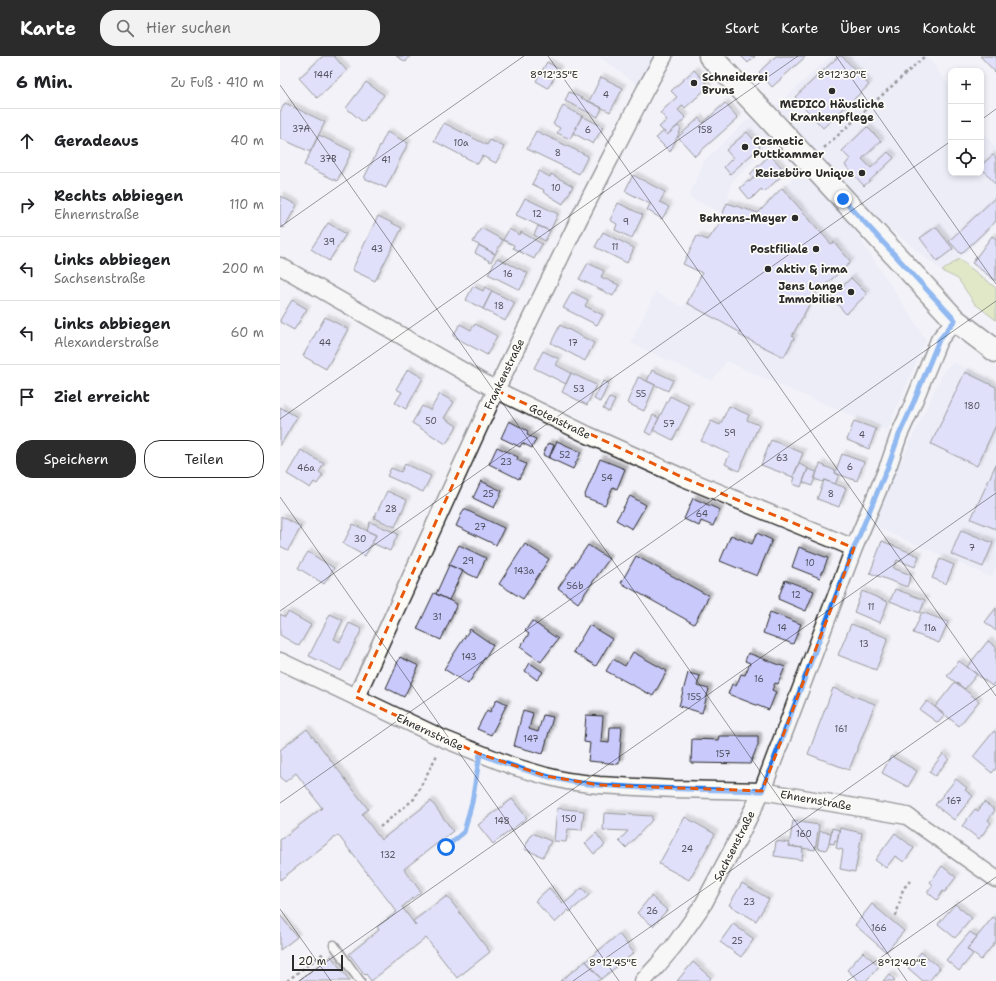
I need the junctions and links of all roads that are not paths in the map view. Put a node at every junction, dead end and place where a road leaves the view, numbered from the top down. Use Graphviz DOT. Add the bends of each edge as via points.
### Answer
graph roads {
  1 [pos="664,56"];
  2 [pos="710,56"];
  3 [pos="280,266"];
  4 [pos="955,320"];
  5 [pos="996,351"];
  6 [pos="496,390"];
  7 [pos="854,548"];
  8 [pos="280,661"];
  9 [pos="356,697"];
  10 [pos="762,791"];
  11 [pos="996,880"];
  12 [pos="334,945"];
  13 [pos="360,981"];
  14 [pos="643,981"];
  1 -- 6 [label="street, Frankenstraße" via="579,219"];
  2 -- 4 [label="street"];
  3 -- 6 [label="street, Gotenstraße"];
  4 -- 5 [label="street"];
  4 -- 7 [label="street, Sachsenstraße" via="939,340"];
  6 -- 7 [label="street, Gotenstraße" via="684,478"];
  6 -- 9 [label="street, Frankenstraße"];
  7 -- 10 [label="street, Sachsenstraße"];
  8 -- 9 [label="street, Ehnernstraße"];
  9 -- 10 [label="street, Ehnernstraße" via="480,754 567,781 633,787"];
  10 -- 11 [label="street, Ehnernstraße" via="907,816"];
  10 -- 14 [label="street, Sachsenstraße" via="700,909 673,948"];
  12 -- 13 [label="lane"];
}
